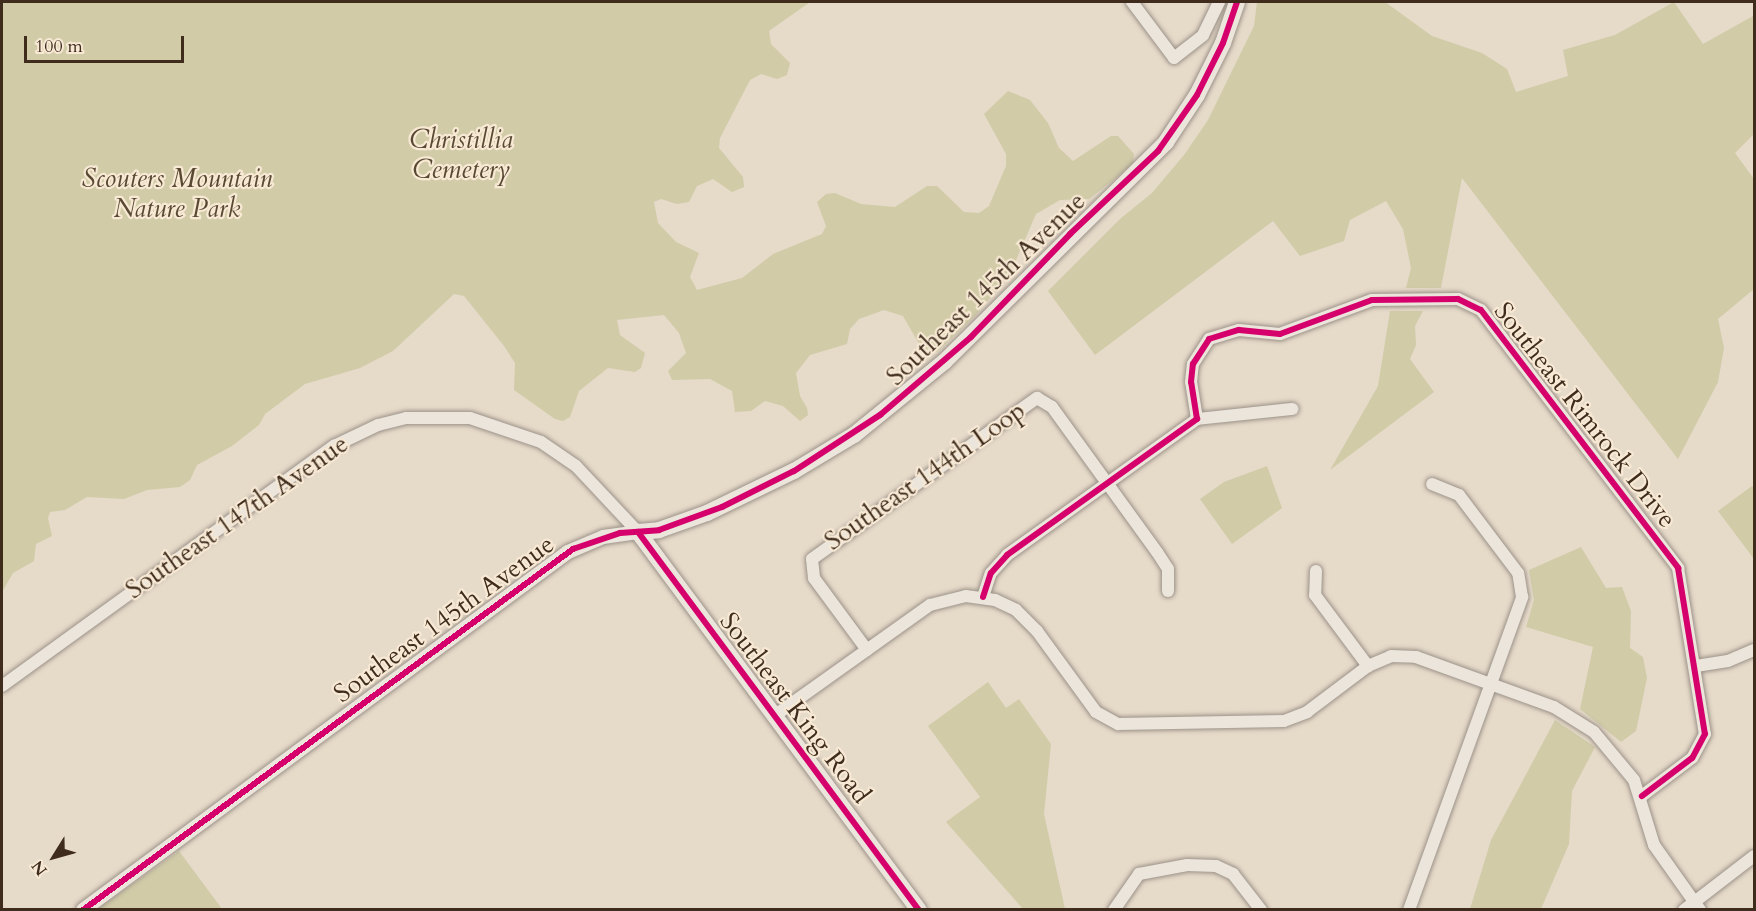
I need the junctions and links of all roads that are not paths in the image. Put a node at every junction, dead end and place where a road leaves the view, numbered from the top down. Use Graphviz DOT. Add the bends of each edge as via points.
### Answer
graph roads {
  1 [pos="1132,2"];
  2 [pos="1219,2"];
  3 [pos="1237,2"];
  4 [pos="1292,410"];
  5 [pos="1197,419"];
  6 [pos="1108,483"];
  7 [pos="1432,484"];
  8 [pos="638,532"];
  9 [pos="1316,572"];
  10 [pos="1168,591"];
  11 [pos="982,597"];
  12 [pos="867,650"];
  13 [pos="1755,650"];
  14 [pos="1368,666"];
  15 [pos="1696,666"];
  16 [pos="1492,684"];
  17 [pos="2,686"];
  18 [pos="777,714"];
  19 [pos="1642,796"];
  20 [pos="1755,856"];
  21 [pos="1693,907"];
  22 [pos="83,909"];
  23 [pos="919,909"];
  24 [pos="1114,909"];
  25 [pos="1261,909"];
  26 [pos="1409,909"];
  1 -- 2 [label="street" via="1174,58 1203,35"];
  3 -- 8 [label="main road, Southeast 145th Avenue" via="1226,37 1197,95 1162,147 945,361 854,435 794,471 707,513 659,530"];
  4 -- 5 [label="street"];
  5 -- 6 [label="street"];
  5 -- 15 [label="street, Southeast Rimrock Drive" via="1191,382 1193,364 1209,339 1225,332 1280,334 1372,300 1441,299 1470,303 1481,310 1672,558 1684,589"];
  6 -- 10 [label="street" via="1168,569"];
  6 -- 11 [label="street" via="1007,555 991,573"];
  6 -- 12 [label="street, Southeast 144th Loop" via="1045,400 1037,398 1025,403 812,559 814,578"];
  7 -- 16 [label="street" via="1459,495 1510,562 1521,583 1519,610"];
  8 -- 17 [label="street, Southeast 147th Avenue" via="576,466 541,442 470,418 406,418 347,438 327,450"];
  8 -- 18 [label="main road, Southeast King Road"];
  8 -- 22 [label="street, Southeast 145th Avenue" via="592,540 561,557"];
  9 -- 14 [label="street" via="1316,596"];
  11 -- 12 [label="street" via="948,599 930,605"];
  11 -- 14 [label="street" via="1005,604 1028,620 1096,712 1118,724 1284,721 1307,712"];
  12 -- 18 [label="street"];
  13 -- 15 [label="street" via="1728,661"];
  14 -- 16 [label="street" via="1402,654"];
  15 -- 19 [label="street, Southeast Rimrock Drive" via="1705,721 1702,743 1692,758"];
  16 -- 19 [label="street" via="1574,717 1608,746"];
  16 -- 26 [label="street"];
  18 -- 23 [label="main road, Southeast King Road"];
  19 -- 21 [label="street" via="1654,845"];
  20 -- 21 [label="street"];
  24 -- 25 [label="street" via="1139,874 1187,865 1216,866 1233,874"];
}
